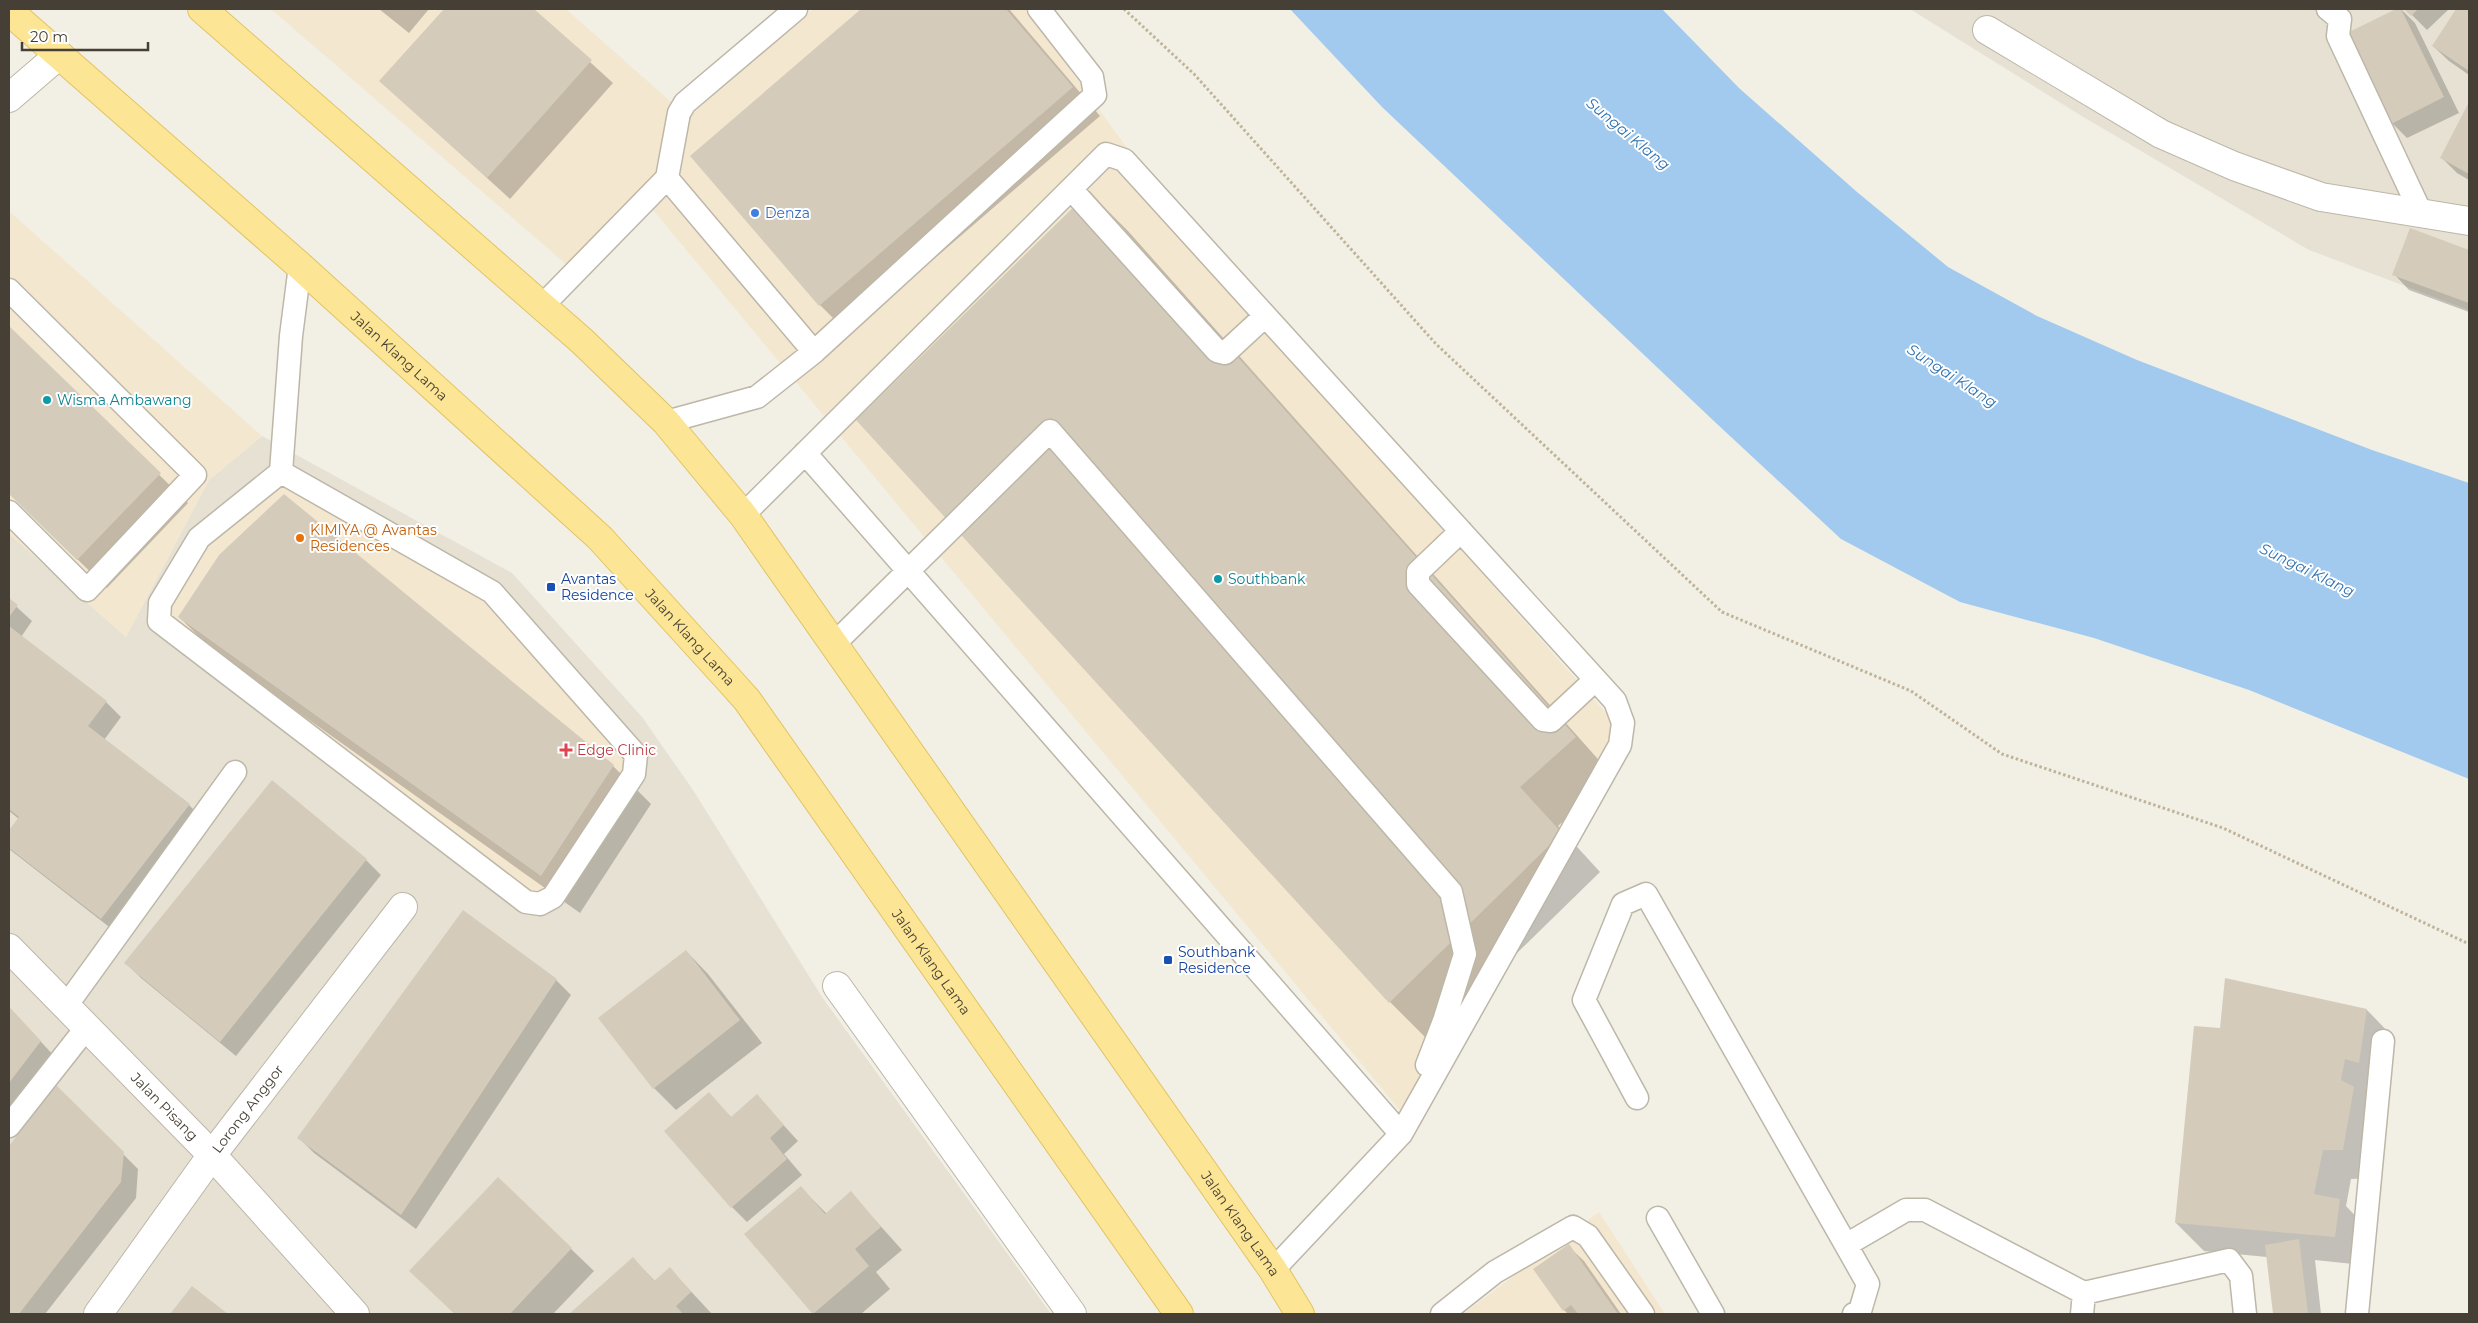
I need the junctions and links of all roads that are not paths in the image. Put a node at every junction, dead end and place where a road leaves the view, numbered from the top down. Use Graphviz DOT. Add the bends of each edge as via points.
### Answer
graph roads {
  1 [pos="202,9"];
  2 [pos="796,9"];
  3 [pos="1039,9"];
  4 [pos="2328,9"];
  5 [pos="9,11"];
  6 [pos="1987,30"];
  7 [pos="59,55"];
  8 [pos="9,98"];
  9 [pos="667,178"];
  10 [pos="1070,189"];
  11 [pos="2421,213"];
  12 [pos="2469,221"];
  13 [pos="300,266"];
  14 [pos="9,290"];
  15 [pos="544,305"];
  16 [pos="1265,316"];
  17 [pos="814,352"];
  18 [pos="666,422"];
  19 [pos="806,453"];
  20 [pos="281,472"];
  21 [pos="9,512"];
  22 [pos="743,515"];
  23 [pos="1461,531"];
  24 [pos="909,572"];
  25 [pos="833,646"];
  26 [pos="1595,680"];
  27 [pos="235,772"];
  28 [pos="402,907"];
  29 [pos="9,948"];
  30 [pos="837,986"];
  31 [pos="66,1006"];
  32 [pos="87,1027"];
  33 [pos="2383,1041"];
  34 [pos="1637,1098"];
  35 [pos="9,1126"];
  36 [pos="1402,1134"];
  37 [pos="212,1155"];
  38 [pos="1658,1218"];
  39 [pos="1846,1245"];
  40 [pos="1273,1270"];
  41 [pos="2083,1303"];
  42 [pos="98,1314"];
  43 [pos="355,1314"];
  44 [pos="1072,1314"];
  45 [pos="1179,1314"];
  46 [pos="1300,1314"];
  47 [pos="1442,1314"];
  48 [pos="1643,1314"];
  49 [pos="1714,1314"];
  50 [pos="1854,1314"];
  51 [pos="2245,1314"];
  52 [pos="2357,1314"];
  1 -- 15 [label="main road, Jalan Klang Lama"];
  2 -- 9 [label="lane" via="685,103 679,113"];
  3 -- 17 [label="lane" via="1092,77 1095,95"];
  4 -- 11 [label="lane" via="2340,19 2338,36"];
  5 -- 7 [label="main road, Jalan Klang Lama"];
  6 -- 11 [label="street" via="2160,134 2234,166 2321,197"];
  7 -- 8 [label="street"];
  7 -- 13 [label="main road, Jalan Klang Lama"];
  9 -- 15 [label="lane"];
  9 -- 17 [label="lane"];
  10 -- 16 [label="lane" via="1106,154 1124,160"];
  10 -- 16 [label="lane" via="1217,352 1225,353"];
  10 -- 19 [label="lane"];
  11 -- 12 [label="street"];
  13 -- 20 [label="lane" via="291,336"];
  13 -- 45 [label="main road, Jalan Klang Lama" via="600,538 747,700"];
  14 -- 21 [label="lane" via="195,475 87,590"];
  15 -- 18 [label="main road, Jalan Klang Lama"];
  16 -- 23 [label="lane"];
  17 -- 18 [label="lane" via="757,396"];
  18 -- 22 [label="main road, Jalan Klang Lama"];
  19 -- 22 [label="lane"];
  19 -- 24 [label="lane"];
  20 -- 20 [label="lane" via="198,538 160,603 159,621 526,902 540,904 553,897 634,774 636,756 492,592"];
  22 -- 25 [label="main road, Jalan Klang Lama"];
  23 -- 26 [label="lane"];
  23 -- 26 [label="lane" via="1418,572 1418,584 1543,720 1551,721"];
  24 -- 25 [label="lane"];
  24 -- 36 [label="lane"];
  24 -- 36 [label="lane" via="1050,431 1451,892 1464,954 1444,1020"];
  25 -- 40 [label="main road, Jalan Klang Lama"];
  26 -- 36 [label="lane" via="1615,701 1623,723 1620,745"];
  27 -- 31 [label="lane"];
  28 -- 37 [label="street, Lorong Anggor"];
  29 -- 31 [label="street, Jalan Pisang"];
  30 -- 44 [label="street"];
  31 -- 32 [label="street, Jalan Pisang"];
  32 -- 35 [label="lane"];
  32 -- 37 [label="street, Jalan Pisang"];
  33 -- 52 [label="lane"];
  34 -- 39 [label="lane" via="1584,1000 1623,904 1646,894"];
  36 -- 40 [label="lane"];
  37 -- 42 [label="street, Lorong Anggor"];
  37 -- 43 [label="street, Jalan Pisang"];
  38 -- 49 [label="lane"];
  39 -- 41 [label="lane" via="1906,1210 1925,1210"];
  39 -- 50 [label="lane" via="1868,1284 1860,1310"];
  40 -- 46 [label="main road, Jalan Klang Lama"];
  41 -- 51 [label="lane" via="2228,1260 2241,1276"];
  47 -- 48 [label="lane" via="1495,1272 1573,1227 1588,1236"];
}
